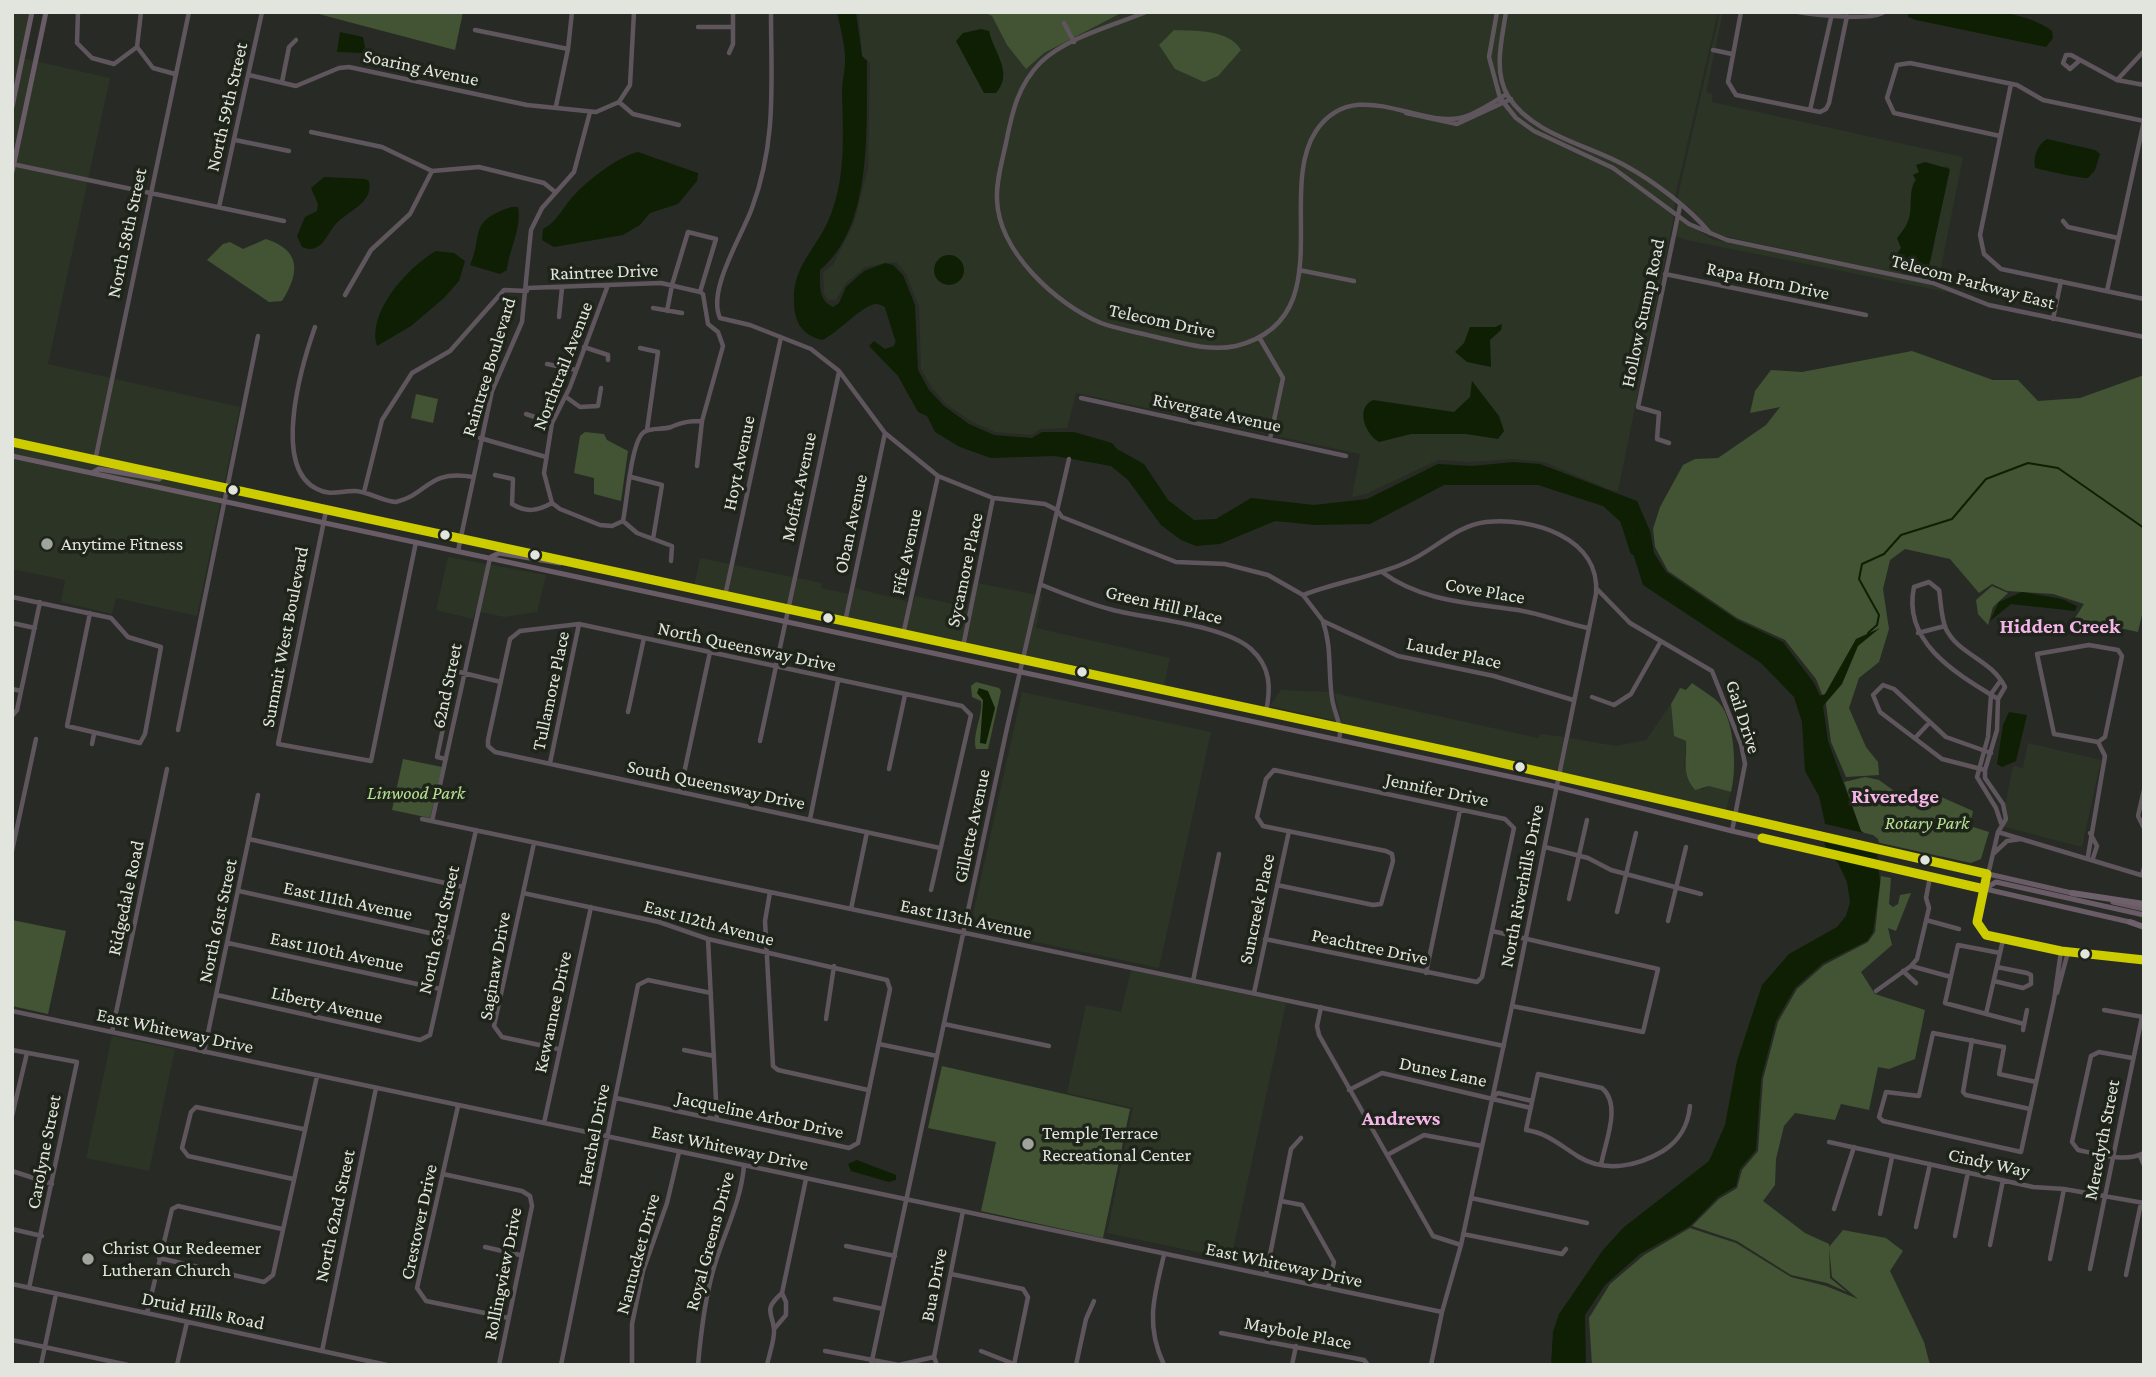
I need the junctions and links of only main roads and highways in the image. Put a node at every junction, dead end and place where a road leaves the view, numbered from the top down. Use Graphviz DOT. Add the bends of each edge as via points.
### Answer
graph roads {
  1 [pos="32,12"];
  2 [pos="46,12"];
  3 [pos="12,107"];
  4 [pos="13,164"];
  5 [pos="12,172"];
  6 [pos="12,442"];
  7 [pos="12,456"];
  8 [pos="92,473"];
  9 [pos="163,476"];
  10 [pos="490,558"];
  11 [pos="587,565"];
  12 [pos="1984,889"];
  13 [pos="2072,893"];
  14 [pos="2144,906"];
  15 [pos="2144,915"];
  16 [pos="2130,922"];
  17 [pos="2144,926"];
  1 -- 3 [label="main road"];
  2 -- 4 [label="main road"];
  4 -- 5 [label="main road"];
  6 -- 9 [label="main road"];
  7 -- 8 [label="main road"];
  8 -- 9 [label="main road" via="99,469"];
  8 -- 10 [label="main road"];
  9 -- 11 [label="main road"];
  10 -- 11 [label="main road" via="499,553"];
  10 -- 12 [label="main road" via="1556,787"];
  11 -- 13 [label="main road" via="1559,775"];
  12 -- 15 [label="main road" via="1996,882"];
  12 -- 16 [label="main road"];
  13 -- 14 [label="highway"];
  16 -- 17 [label="highway"];
}
